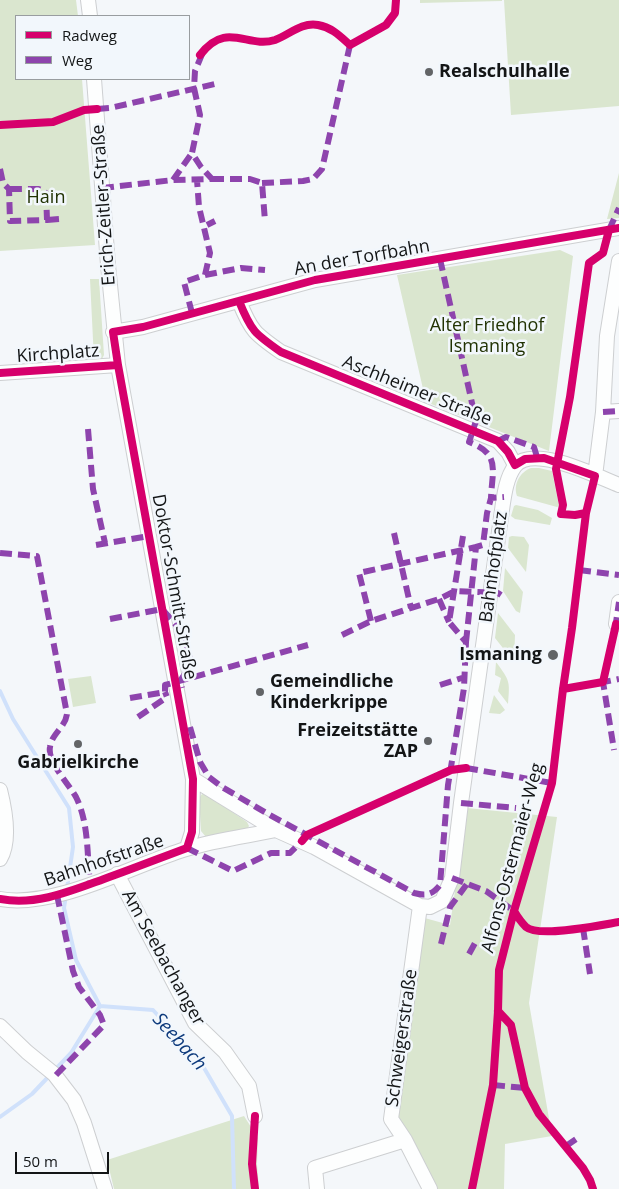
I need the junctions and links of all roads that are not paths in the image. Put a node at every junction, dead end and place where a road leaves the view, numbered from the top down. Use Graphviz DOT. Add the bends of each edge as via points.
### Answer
graph roads {
  1 [pos="88,0"];
  2 [pos="90,15"];
  3 [pos="94,80"];
  4 [pos="619,228"];
  5 [pos="619,261"];
  6 [pos="239,301"];
  7 [pos="114,332"];
  8 [pos="118,365"];
  9 [pos="0,373"];
  10 [pos="619,411"];
  11 [pos="603,412"];
  12 [pos="516,466"];
  13 [pos="595,476"];
  14 [pos="619,485"];
  15 [pos="619,602"];
  16 [pos="616,624"];
  17 [pos="193,779"];
  18 [pos="0,790"];
  19 [pos="276,830"];
  20 [pos="187,848"];
  21 [pos="0,859"];
  22 [pos="117,874"];
  23 [pos="0,899"];
  24 [pos="420,906"];
  25 [pos="0,1026"];
  26 [pos="256,1116"];
  27 [pos="405,1140"];
  28 [pos="105,1189"];
  29 [pos="317,1189"];
  30 [pos="430,1189"];
  1 -- 2 [label="street"];
  3 -- 7 [label="street, Erich-Zeitler-Straße"];
  4 -- 6 [label="street, An der Torfbahn" via="349,273"];
  5 -- 11 [label="street" via="607,336"];
  6 -- 7 [label="street, An der Torfbahn"];
  6 -- 12 [label="street, Aschheimer Straße" via="248,324 281,352 498,441"];
  7 -- 8 [label="street, Doktor-Schmitt-Straße"];
  8 -- 9 [label="street, Kirchplatz"];
  8 -- 17 [label="street, Doktor-Schmitt-Straße"];
  10 -- 11 [label="street"];
  11 -- 13 [label="street"];
  12 -- 13 [label="street" via="525,459 537,457"];
  12 -- 24 [label="street, Bahnhofplatz" via="509,477 503,504 452,878 442,901 430,907"];
  13 -- 14 [label="street"];
  15 -- 16 [label="street"];
  17 -- 19 [label="street"];
  17 -- 20 [label="street, Doktor-Schmitt-Straße" via="192,832"];
  18 -- 21 [label="street" via="6,817 4,853"];
  19 -- 20 [label="street, Bahnhofstraße"];
  19 -- 24 [label="street" via="314,847"];
  20 -- 22 [label="street, Bahnhofstraße"];
  22 -- 23 [label="street, Bahnhofstraße" via="31,900"];
  22 -- 26 [label="street, Am Seebachanger" via="195,1023 226,1052 249,1086"];
  24 -- 27 [label="street, Schweigerstraße" via="391,1119"];
  25 -- 28 [label="street" via="52,1071 74,1100"];
  27 -- 29 [label="street" via="315,1168"];
  27 -- 30 [label="street, Schweigerstraße"];
}
